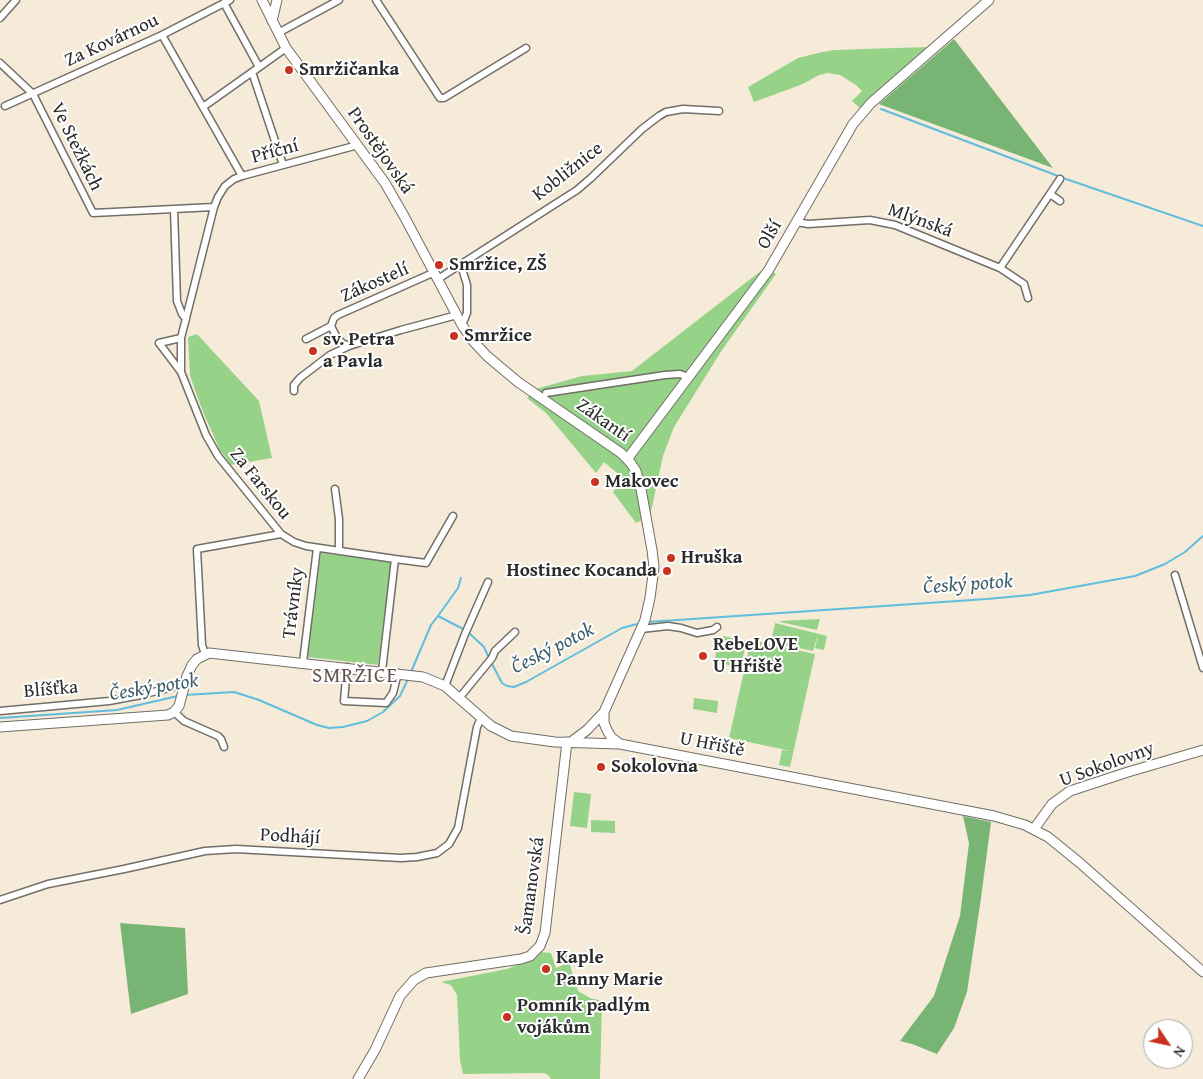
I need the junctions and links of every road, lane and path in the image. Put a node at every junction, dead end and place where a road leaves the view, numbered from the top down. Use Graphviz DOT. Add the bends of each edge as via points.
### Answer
graph roads {
  1 [pos="262,0"];
  2 [pos="277,0"];
  3 [pos="338,0"];
  4 [pos="376,0"];
  5 [pos="989,0"];
  6 [pos="13,1"];
  7 [pos="227,1"];
  8 [pos="0,18"];
  9 [pos="272,21"];
  10 [pos="278,33"];
  11 [pos="162,35"];
  12 [pos="286,48"];
  13 [pos="526,48"];
  14 [pos="0,63"];
  15 [pos="260,67"];
  16 [pos="252,72"];
  17 [pos="33,94"];
  18 [pos="5,106"];
  19 [pos="203,107"];
  20 [pos="719,111"];
  21 [pos="358,145"];
  22 [pos="283,166"];
  23 [pos="242,176"];
  24 [pos="1060,179"];
  25 [pos="1050,194"];
  26 [pos="1060,201"];
  27 [pos="214,207"];
  28 [pos="174,209"];
  29 [pos="797,222"];
  30 [pos="461,265"];
  31 [pos="1000,268"];
  32 [pos="436,276"];
  33 [pos="1028,298"];
  34 [pos="457,315"];
  35 [pos="186,318"];
  36 [pos="462,325"];
  37 [pos="331,326"];
  38 [pos="181,338"];
  39 [pos="306,339"];
  40 [pos="349,346"];
  41 [pos="181,372"];
  42 [pos="688,377"];
  43 [pos="294,391"];
  44 [pos="546,393"];
  45 [pos="628,458"];
  46 [pos="335,489"];
  47 [pos="453,516"];
  48 [pos="281,534"];
  49 [pos="317,548"];
  50 [pos="339,550"];
  51 [pos="395,559"];
  52 [pos="1175,575"];
  53 [pos="488,582"];
  54 [pos="642,627"];
  55 [pos="717,627"];
  56 [pos="515,632"];
  57 [pos="205,654"];
  58 [pos="303,662"];
  59 [pos="347,667"];
  60 [pos="1203,668"];
  61 [pos="382,671"];
  62 [pos="400,674"];
  63 [pos="445,686"];
  64 [pos="185,687"];
  65 [pos="460,698"];
  66 [pos="0,711"];
  67 [pos="174,712"];
  68 [pos="604,712"];
  69 [pos="482,718"];
  70 [pos="0,727"];
  71 [pos="569,742"];
  72 [pos="620,744"];
  73 [pos="224,747"];
  74 [pos="1203,750"];
  75 [pos="1034,829"];
  76 [pos="0,900"];
  77 [pos="1203,972"];
  78 [pos="358,1079"];
  1 -- 9 [label="street, Prostějovská"];
  2 -- 9 [label="street"];
  3 -- 10 [label="street"];
  4 -- 13 [label="street" via="440,98"];
  5 -- 29 [label="street, Olší" via="871,103 853,124"];
  6 -- 8 [label="street"];
  7 -- 11 [label="street, Za Kovárnou"];
  7 -- 15 [label="street"];
  9 -- 10 [label="street, Prostějovská"];
  10 -- 12 [label="street, Prostějovská"];
  11 -- 17 [label="street, Za Kovárnou"];
  11 -- 19 [label="street"];
  12 -- 15 [label="street"];
  12 -- 21 [label="street, Prostějovská"];
  14 -- 17 [label="street"];
  15 -- 16 [label="street"];
  16 -- 19 [label="street"];
  16 -- 22 [label="street"];
  17 -- 18 [label="street, Za Kovárnou"];
  17 -- 28 [label="street, Ve Stežkách" via="93,213"];
  19 -- 23 [label="street"];
  20 -- 30 [label="street, Kobližnice" via="683,108 659,116 577,190"];
  21 -- 22 [label="street, Příční"];
  21 -- 32 [label="street, Prostějovská" via="388,188"];
  22 -- 23 [label="street, Příční"];
  23 -- 27 [label="street, Příční" via="228,182"];
  24 -- 25 [label="street"];
  25 -- 26 [label="street"];
  25 -- 31 [label="street"];
  27 -- 28 [label="street"];
  27 -- 35 [label="street, Příční"];
  28 -- 35 [label="street" via="177,301"];
  29 -- 31 [label="street, Mlýnská" via="884,222"];
  29 -- 42 [label="street, Olší" via="768,272"];
  30 -- 32 [label="street, Kobližnice"];
  30 -- 36 [label="street" via="467,285 467,313"];
  31 -- 33 [label="street, Mlýnská" via="1024,284"];
  32 -- 34 [label="street, Prostějovská"];
  32 -- 37 [label="street, Zákostelí" via="338,315"];
  34 -- 36 [label="street, Prostějovská"];
  34 -- 40 [label="street"];
  35 -- 38 [label="street, Příční"];
  36 -- 45 [label="street, Zákantí" via="481,351 512,378"];
  37 -- 39 [label="street"];
  37 -- 40 [label="street, Zákostelí" via="338,339"];
  38 -- 41 [label="street, Za Farskou"];
  38 -- 41 [label="street" via="159,343"];
  40 -- 43 [label="street" via="330,355 300,378 294,385"];
  41 -- 48 [label="street, Za Farskou" via="206,435 218,456"];
  42 -- 44 [label="street" via="671,374"];
  42 -- 45 [label="street, Olší"];
  45 -- 54 [label="street, Zákantí" via="640,482 654,559"];
  46 -- 50 [label="street"];
  47 -- 51 [label="street" via="426,563"];
  48 -- 49 [label="street, Za Farskou" via="294,542"];
  48 -- 57 [label="street" via="197,549"];
  49 -- 50 [label="street, Za Farskou"];
  49 -- 58 [label="street, Trávníky"];
  50 -- 51 [label="street"];
  51 -- 61 [label="street"];
  52 -- 60 [label="street"];
  53 -- 63 [label="street"];
  54 -- 55 [label="street" via="668,626 697,633"];
  54 -- 68 [label="street, Zákantí"];
  56 -- 65 [label="street" via="495,651"];
  57 -- 58 [label="street, Trávníky" via="213,652"];
  57 -- 64 [label="street" via="192,665"];
  58 -- 59 [label="street, Trávníky"];
  59 -- 61 [label="street, Trávníky"];
  59 -- 62 [label="street" via="344,701 386,703"];
  61 -- 62 [label="street, Trávníky"];
  62 -- 63 [label="street, Trávníky" via="414,675"];
  63 -- 65 [label="street, Trávníky"];
  64 -- 66 [label="street, Blíšťka" via="109,701"];
  64 -- 67 [label="street"];
  65 -- 69 [label="street, Trávníky"];
  67 -- 70 [label="street, Blíšťka" via="162,716"];
  67 -- 73 [label="street" via="184,722 218,736"];
  68 -- 71 [label="street, Zákantí" via="587,730"];
  68 -- 72 [label="street" via="607,730"];
  69 -- 71 [label="street, Trávníky" via="511,736"];
  69 -- 76 [label="street, Podhájí" via="477,727 458,828 449,844 437,853 401,858 236,848 212,850 48,884"];
  71 -- 72 [label="street, U Hřiště"];
  71 -- 78 [label="street, Šamanovská" via="545,933 540,946 530,956 518,960 426,973 414,980 403,991"];
  72 -- 75 [label="street, U Hřiště" via="994,816"];
  74 -- 75 [label="street, U Sokolovny" via="1070,791 1052,804"];
  75 -- 77 [label="street, U Hřiště" via="1080,863"];
}
